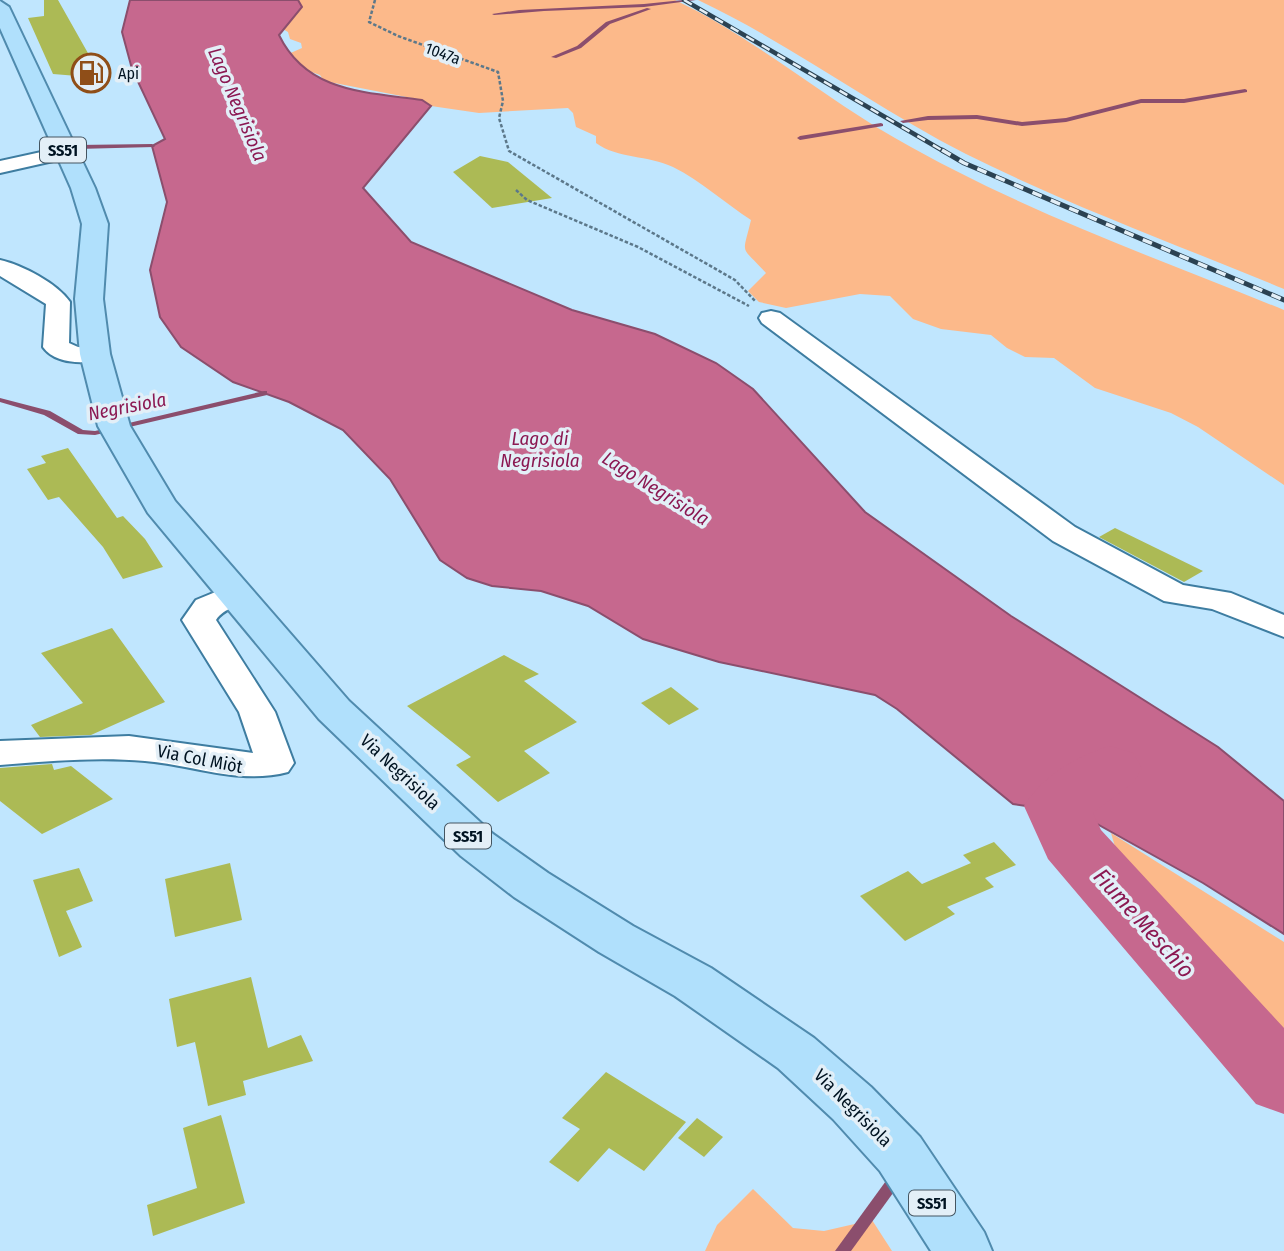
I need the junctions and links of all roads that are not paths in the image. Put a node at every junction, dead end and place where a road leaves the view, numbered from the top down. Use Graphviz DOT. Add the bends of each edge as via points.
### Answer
graph roads {
  1 [pos="0,6"];
  2 [pos="65,153"];
  3 [pos="0,167"];
  4 [pos="0,267"];
  5 [pos="771,318"];
  6 [pos="95,354"];
  7 [pos="235,594"];
  8 [pos="1284,627"];
  9 [pos="0,753"];
  10 [pos="964,1251"];
  1 -- 2 [label="main road, SS51"];
  2 -- 3 [label="street"];
  2 -- 6 [label="main road, Via Negrisiola / SS51" via="95,224 89,299"];
  4 -- 6 [label="street" via="58,302 56,347 74,355"];
  5 -- 8 [label="street" via="1064,534 1175,594 1219,600"];
  6 -- 7 [label="main road, Via Negrisiola / SS51" via="115,428 160,506"];
  7 -- 9 [label="street, Via Col Miòt" via="208,607 199,620 257,712 275,763 250,768 146,748"];
  7 -- 10 [label="main road, Via Negrisiola / SS51" via="334,710 477,845 543,893 705,990 796,1053 843,1094 900,1154"];
}
